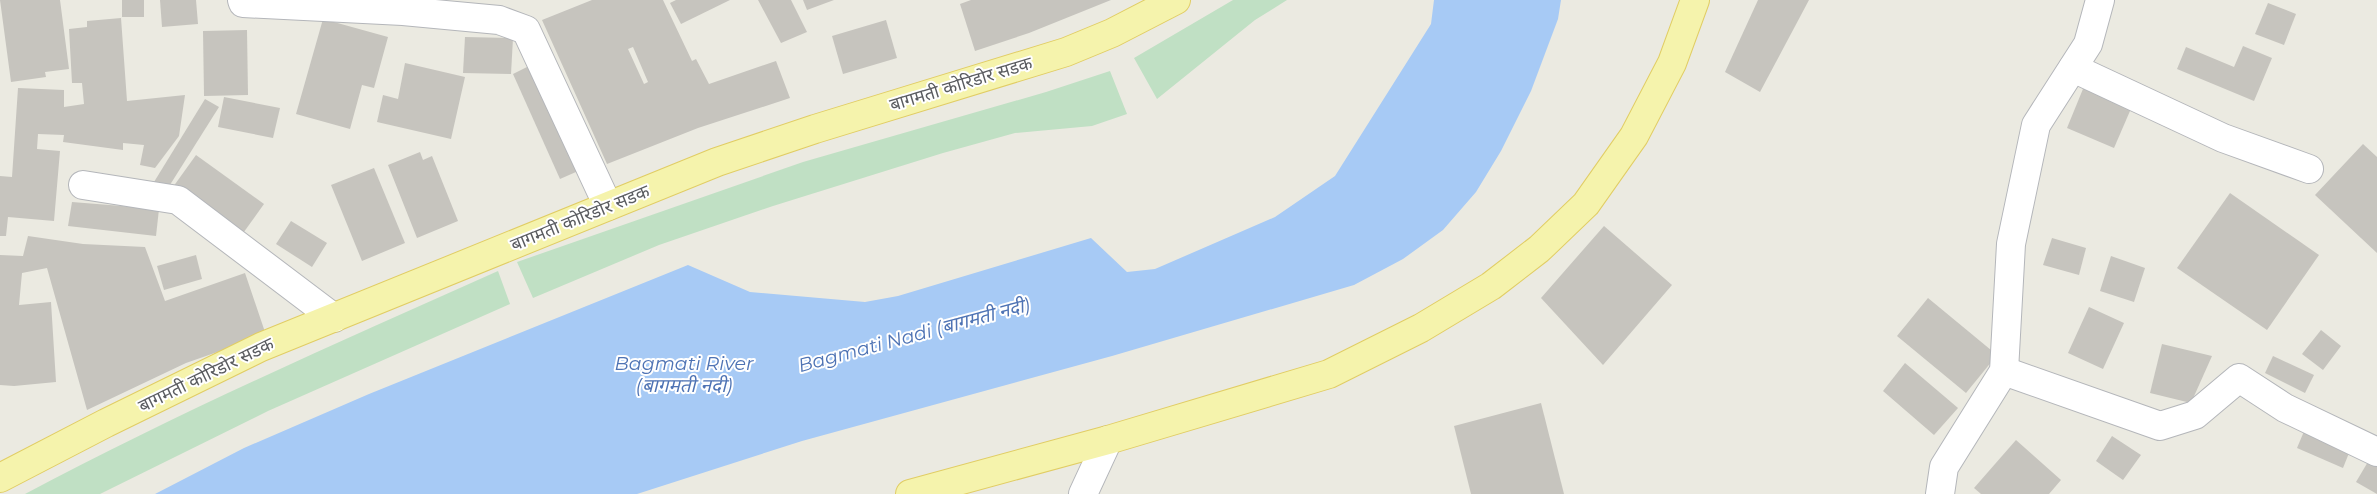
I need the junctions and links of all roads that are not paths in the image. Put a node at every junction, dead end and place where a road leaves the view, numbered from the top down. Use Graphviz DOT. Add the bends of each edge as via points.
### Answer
graph roads {
  1 [pos="242,0"];
  2 [pos="1176,0"];
  3 [pos="1695,0"];
  4 [pos="2100,0"];
  5 [pos="402,5"];
  6 [pos="2073,68"];
  7 [pos="2309,169"];
  8 [pos="83,184"];
  9 [pos="608,206"];
  10 [pos="334,318"];
  11 [pos="2004,371"];
  12 [pos="1108,440"];
  13 [pos="2377,452"];
  14 [pos="0,478"];
  15 [pos="910,494"];
  16 [pos="1083,494"];
  17 [pos="1940,494"];
  1 -- 5 [label="street" via="243,3"];
  2 -- 9 [label="main road, बागमती कोरिडोर सडक" via="1066,52 815,128 717,162"];
  3 -- 12 [label="main road" via="1672,63 1638,128 1586,204 1539,249 1491,286 1421,328 1329,374"];
  4 -- 6 [label="street" via="2088,44"];
  5 -- 9 [label="street" via="499,20 526,30"];
  6 -- 7 [label="street" via="2223,138"];
  6 -- 11 [label="street" via="2036,125 2011,244"];
  8 -- 10 [label="street" via="178,200"];
  9 -- 10 [label="main road, बागमती कोरिडोर सडक"];
  10 -- 14 [label="main road, बागमती कोरिडोर सडक" via="252,351"];
  11 -- 13 [label="street" via="2160,426 2194,415 2239,378 2285,408"];
  11 -- 17 [label="street" via="1944,467"];
  12 -- 15 [label="main road"];
  12 -- 16 [label="street"];
}
